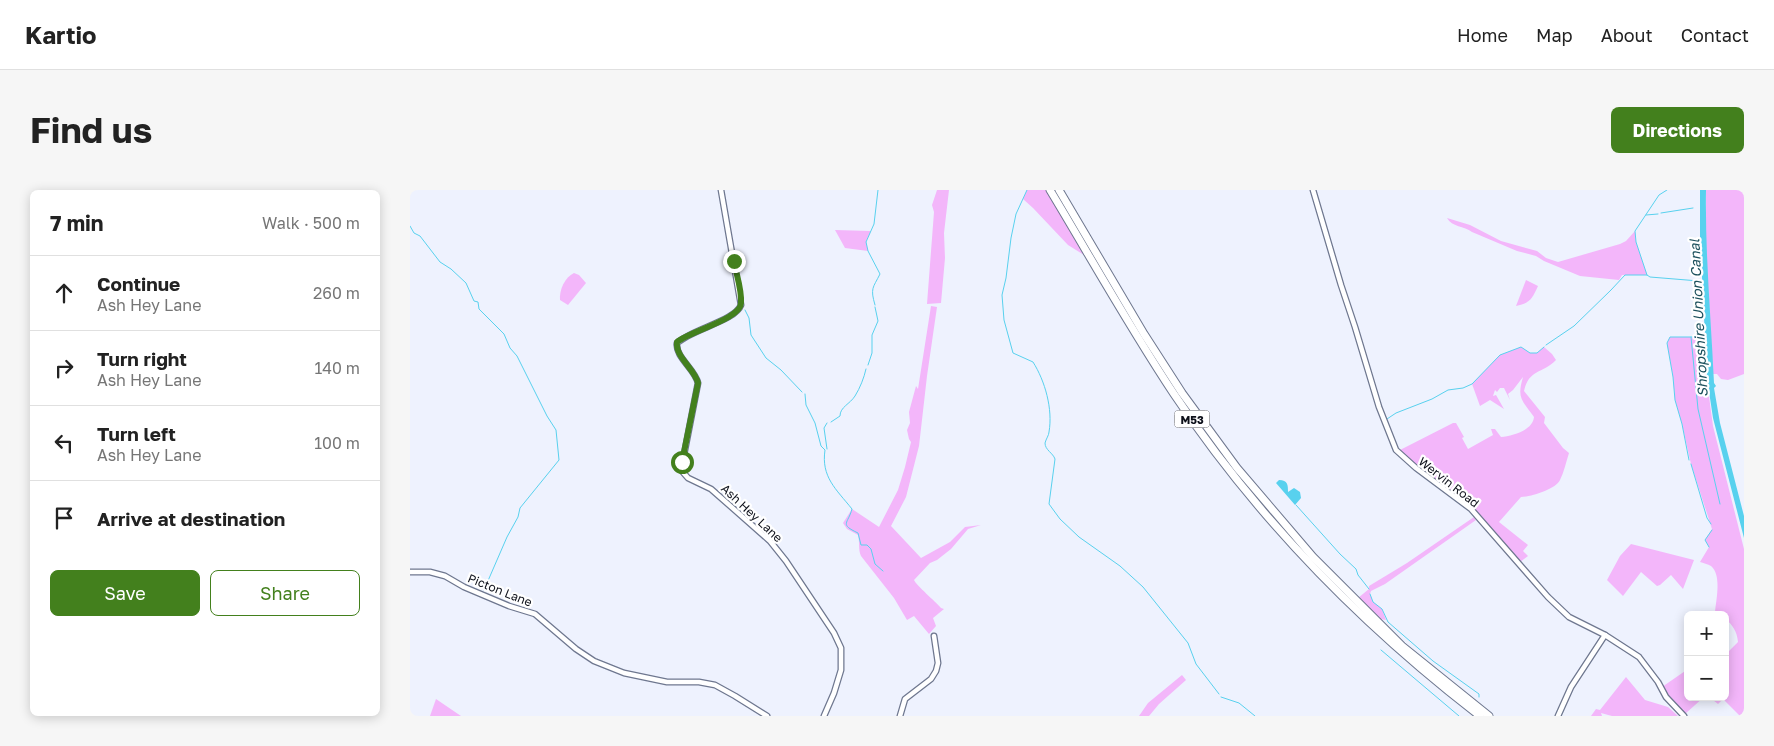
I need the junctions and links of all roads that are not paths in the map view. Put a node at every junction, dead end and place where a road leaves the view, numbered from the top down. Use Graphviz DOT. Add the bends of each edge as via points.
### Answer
graph roads {
  1 [pos="720,190"];
  2 [pos="1050,190"];
  3 [pos="1059,190"];
  4 [pos="1313,190"];
  5 [pos="410,572"];
  6 [pos="1605,635"];
  7 [pos="934,636"];
  8 [pos="1460,694"];
  9 [pos="767,716"];
  10 [pos="824,716"];
  11 [pos="900,716"];
  12 [pos="1480,716"];
  13 [pos="1489,716"];
  14 [pos="1495,716"];
  15 [pos="1558,716"];
  16 [pos="1684,716"];
  1 -- 10 [label="street, Ash Hey Lane" via="741,305 733,315 677,342 678,351 698,383 681,470 684,476 711,489 770,541 834,633 841,648 841,670"];
  2 -- 12 [label="highway, M53" via="1174,394 1257,503 1298,551 1369,623"];
  3 -- 8 [label="highway, M53" via="1144,334 1237,468 1295,536 1402,646"];
  4 -- 6 [label="street, Wervin Road" via="1379,407 1396,450 1471,509 1569,617"];
  5 -- 9 [label="street, Picton Lane" via="445,576 509,606 535,614 594,662 667,682 715,685"];
  6 -- 15 [label="street" via="1571,687"];
  6 -- 16 [label="street, Wervin Road" via="1639,657"];
  7 -- 11 [label="street" via="936,671 931,679 905,699"];
  8 -- 13 [label="highway, M53"];
  8 -- 14 [label="highway"];
}
